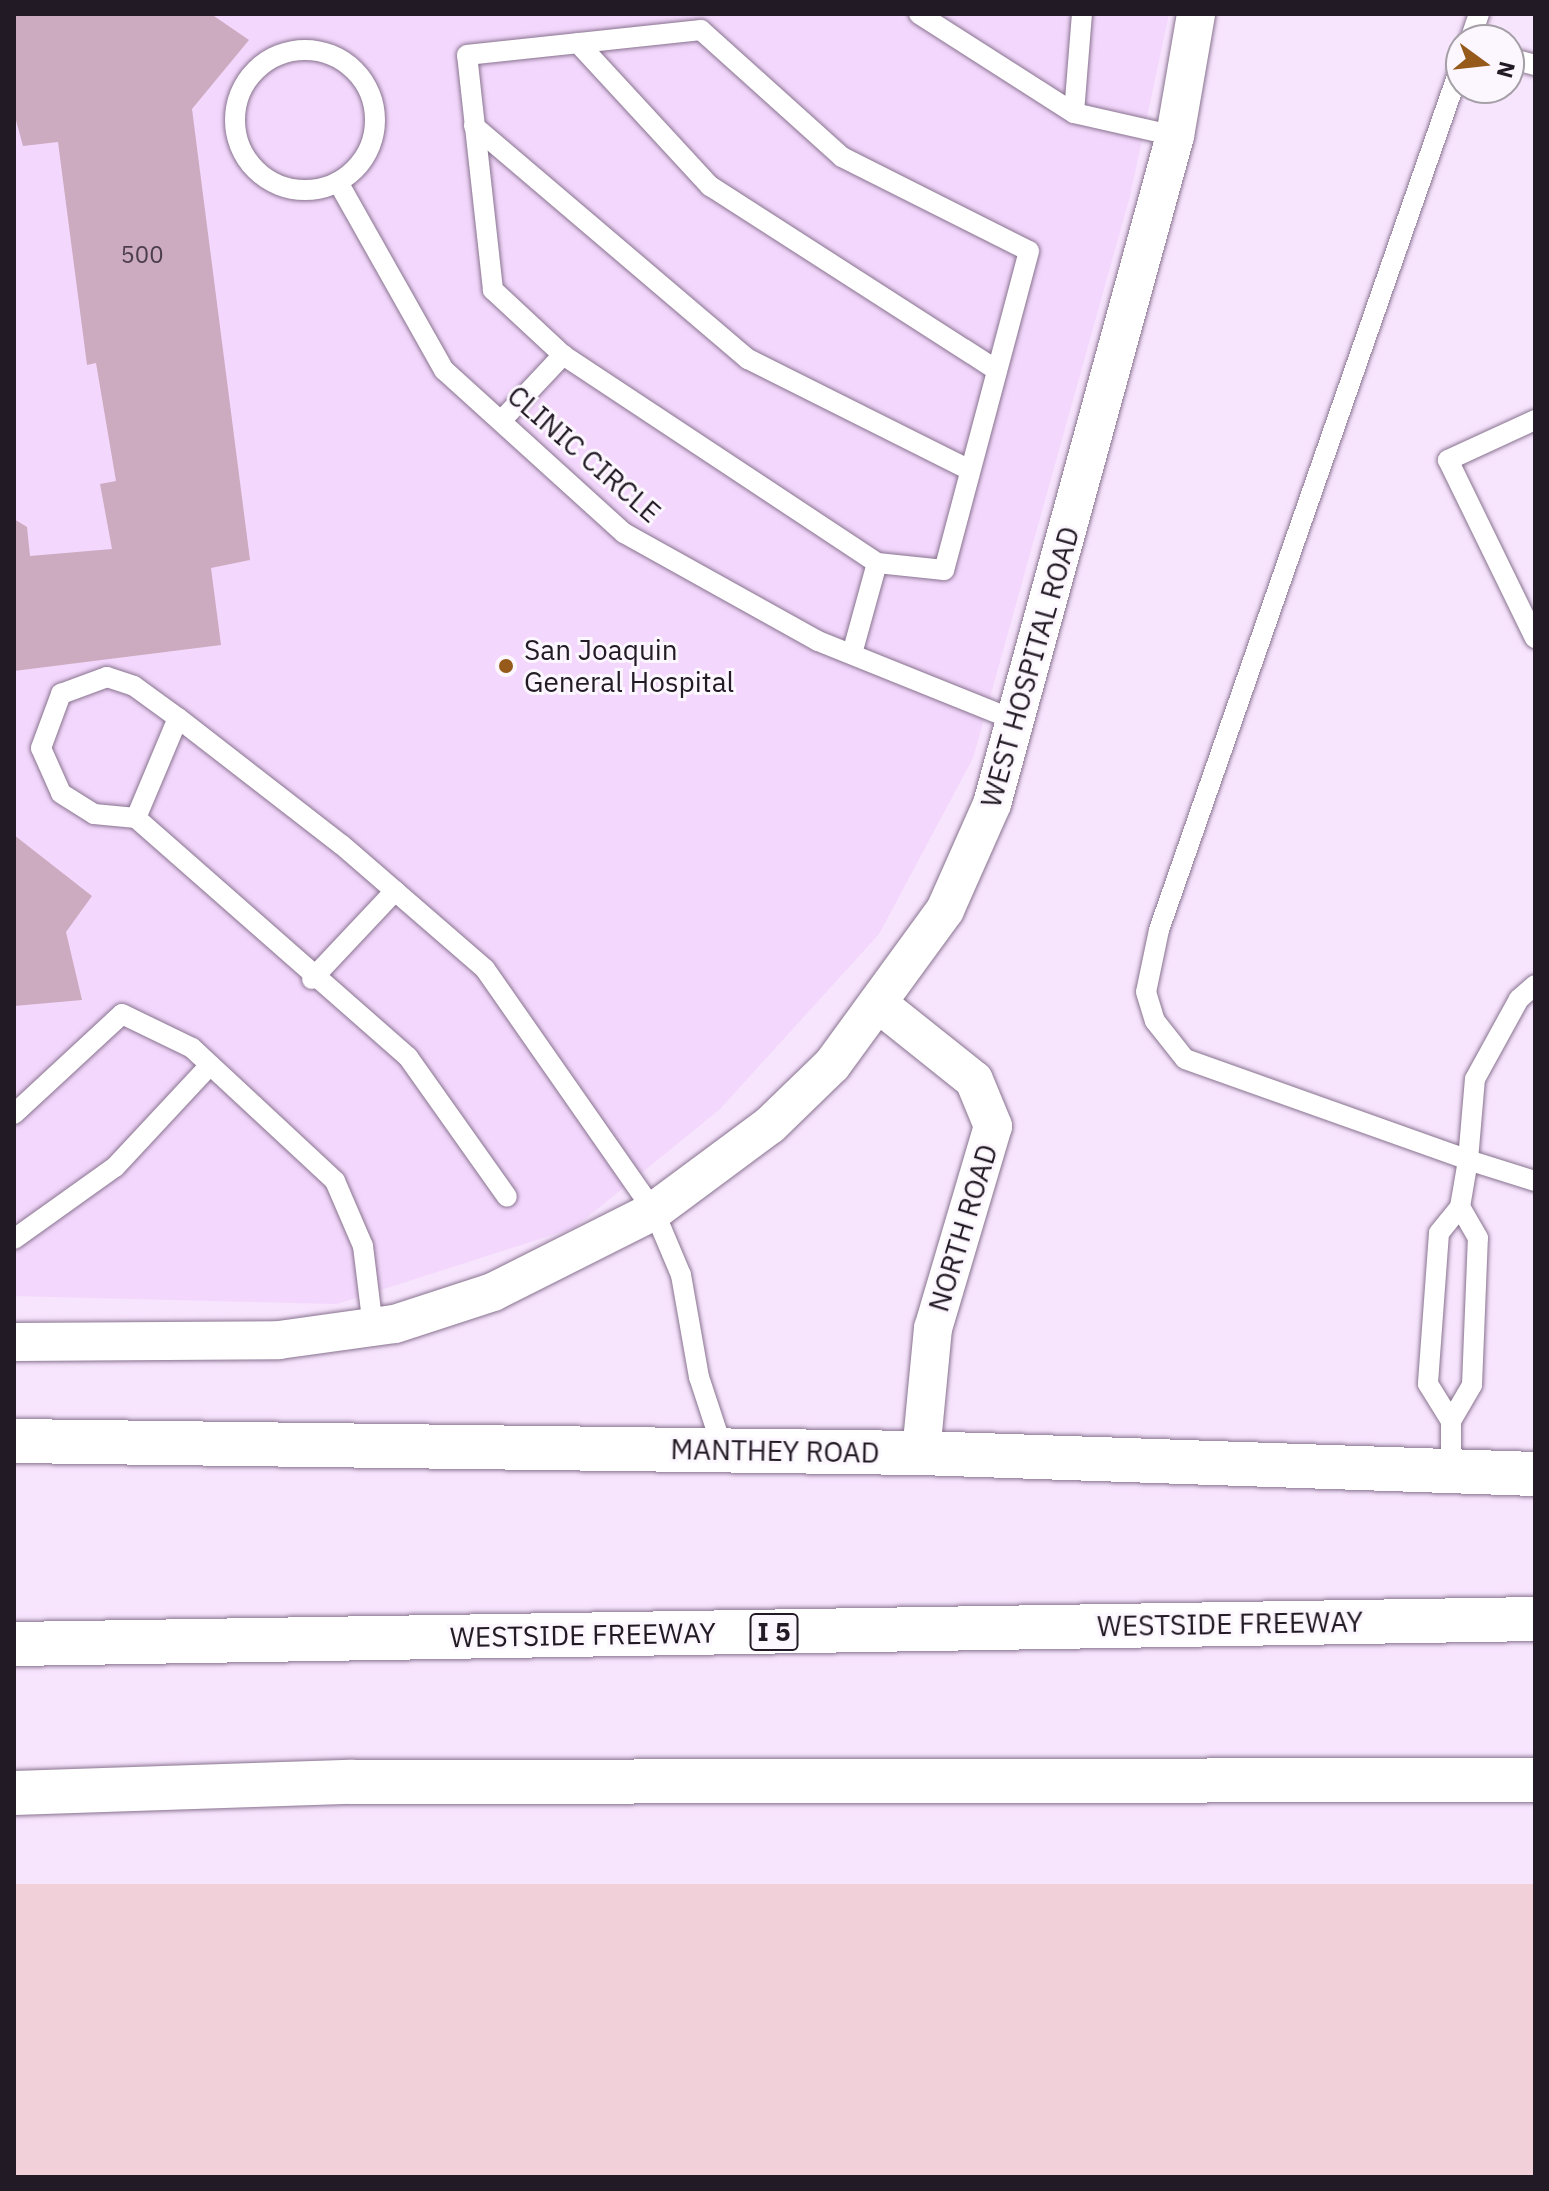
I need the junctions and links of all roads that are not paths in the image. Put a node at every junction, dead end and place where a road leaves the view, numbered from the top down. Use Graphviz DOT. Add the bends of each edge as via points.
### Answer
graph roads {
  1 [pos="919,14"];
  2 [pos="1082,14"];
  3 [pos="1196,14"];
  4 [pos="578,43"];
  5 [pos="1447,104"];
  6 [pos="1074,113"];
  7 [pos="474,126"];
  8 [pos="1175,136"];
  9 [pos="338,182"];
  10 [pos="563,355"];
  11 [pos="997,370"];
  12 [pos="1535,420"];
  13 [pos="501,421"];
  14 [pos="970,470"];
  15 [pos="877,563"];
  16 [pos="1535,638"];
  17 [pos="852,654"];
  18 [pos="178,718"];
  19 [pos="1019,722"];
  20 [pos="136,818"];
  21 [pos="395,891"];
  22 [pos="312,979"];
  23 [pos="1535,985"];
  24 [pos="880,1005"];
  25 [pos="210,1065"];
  26 [pos="14,1114"];
  27 [pos="1468,1160"];
  28 [pos="1535,1181"];
  29 [pos="507,1197"];
  30 [pos="1460,1207"];
  31 [pos="654,1211"];
  32 [pos="14,1239"];
  33 [pos="373,1327"];
  34 [pos="14,1342"];
  35 [pos="1451,1421"];
  36 [pos="14,1441"];
  37 [pos="723,1450"];
  38 [pos="921,1453"];
  39 [pos="1451,1473"];
  40 [pos="1535,1474"];
  41 [pos="1535,1619"];
  42 [pos="14,1644"];
  43 [pos="1535,1780"];
  44 [pos="14,1793"];
  1 -- 6 [label="lane"];
  2 -- 6 [label="lane"];
  3 -- 8 [label="street, WEST HOSPITAL ROAD"];
  4 -- 7 [label="lane" via="467,55"];
  4 -- 11 [label="lane" via="710,186"];
  4 -- 11 [label="lane" via="701,30 842,157 1029,251"];
  5 -- 27 [label="lane" via="1159,930 1146,992 1155,1021 1185,1059"];
  6 -- 8 [label="lane"];
  7 -- 10 [label="lane" via="493,290"];
  7 -- 14 [label="lane" via="748,359"];
  8 -- 19 [label="street, WEST HOSPITAL ROAD"];
  9 -- 9 [label="lane" via="369,149 375,127 365,83 341,60 309,49 265,61 237,99 239,146 251,167 292,190"];
  9 -- 13 [label="lane, CLINIC CIRCLE" via="444,370"];
  10 -- 13 [label="lane"];
  10 -- 15 [label="lane"];
  11 -- 14 [label="lane"];
  12 -- 16 [label="lane" via="1448,460"];
  13 -- 17 [label="lane, CLINIC CIRCLE" via="624,533"];
  14 -- 15 [label="lane" via="944,570"];
  15 -- 17 [label="lane"];
  17 -- 19 [label="lane, CLINIC CIRCLE"];
  18 -- 20 [label="lane"];
  18 -- 20 [label="lane" via="134,686 107,677 61,694 41,748 61,793 94,814"];
  18 -- 21 [label="lane"];
  19 -- 24 [label="street, WEST HOSPITAL ROAD" via="945,910"];
  20 -- 22 [label="lane"];
  21 -- 22 [label="lane"];
  21 -- 31 [label="lane" via="485,969"];
  22 -- 29 [label="lane" via="408,1057"];
  23 -- 27 [label="lane" via="1519,999 1475,1079"];
  24 -- 31 [label="street, WEST HOSPITAL ROAD" via="770,1125"];
  24 -- 38 [label="street, NORTH ROAD" via="974,1080 993,1126 933,1328"];
  25 -- 26 [label="lane" via="192,1048 122,1014"];
  25 -- 32 [label="lane" via="115,1167"];
  25 -- 33 [label="lane" via="335,1181 363,1246"];
  27 -- 28 [label="lane"];
  27 -- 30 [label="lane"];
  30 -- 35 [label="lane" via="1478,1238 1472,1385"];
  30 -- 35 [label="lane" via="1439,1233 1428,1384"];
  31 -- 33 [label="street, WEST HOSPITAL ROAD" via="493,1292"];
  31 -- 37 [label="lane" via="681,1275 699,1377"];
  33 -- 34 [label="street, WEST HOSPITAL ROAD" via="279,1340"];
  35 -- 39 [label="lane"];
  36 -- 37 [label="main road, MANTHEY ROAD"];
  37 -- 38 [label="main road, MANTHEY ROAD"];
  38 -- 39 [label="main road, MANTHEY ROAD"];
  39 -- 40 [label="main road, MANTHEY ROAD"];
  41 -- 42 [label="main road, WESTSIDE FREEWAY / I 5"];
  43 -- 44 [label="main road" via="351,1782"];
}
